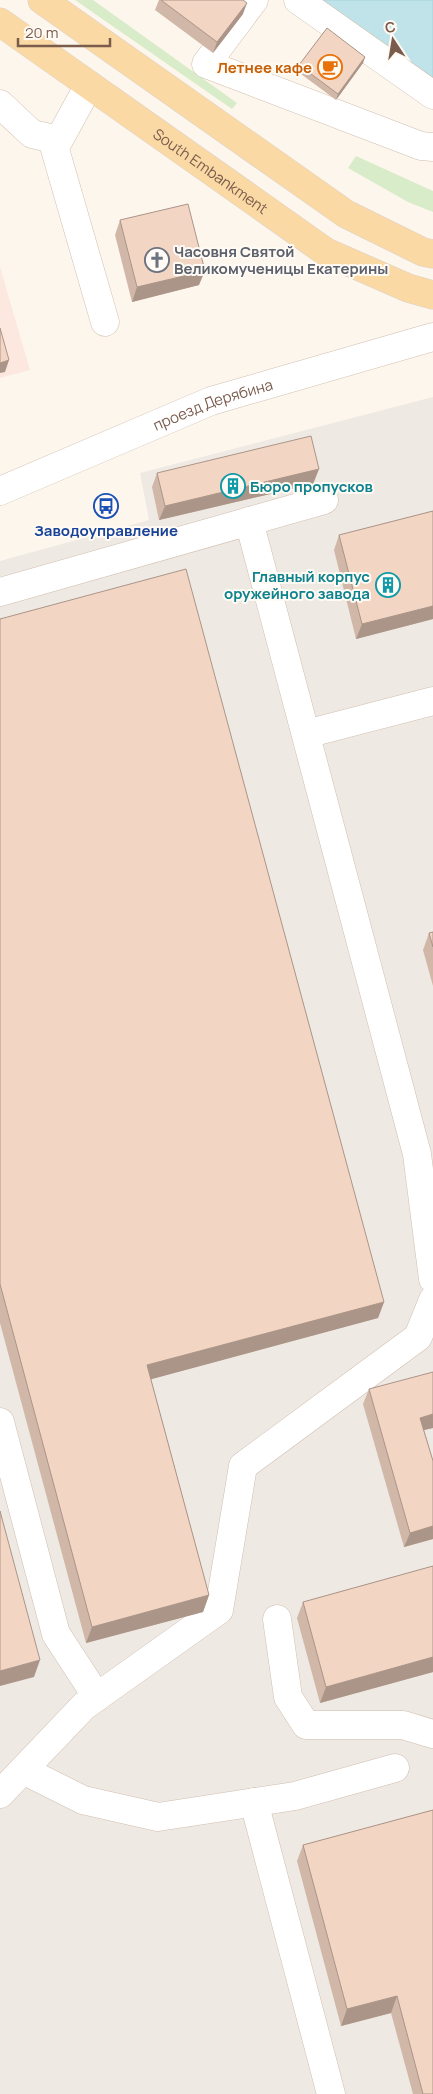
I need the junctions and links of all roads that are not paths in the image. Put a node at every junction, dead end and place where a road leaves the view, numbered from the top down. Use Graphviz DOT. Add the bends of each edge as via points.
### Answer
graph roads {
  1 [pos="42,0"];
  2 [pos="254,0"];
  3 [pos="298,0"];
  4 [pos="0,22"];
  5 [pos="89,84"];
  6 [pos="433,95"];
  7 [pos="0,104"];
  8 [pos="52,138"];
  9 [pos="433,147"];
  10 [pos="433,254"];
  11 [pos="433,295"];
  12 [pos="105,322"];
  13 [pos="433,337"];
  14 [pos="0,492"];
  15 [pos="324,500"];
  16 [pos="249,521"];
  17 [pos="0,592"];
  18 [pos="433,701"];
  19 [pos="306,734"];
  20 [pos="425,1153"];
  21 [pos="433,1279"];
  22 [pos="433,1300"];
  23 [pos="0,1422"];
  24 [pos="277,1619"];
  25 [pos="97,1697"];
  26 [pos="433,1734"];
  27 [pos="395,1768"];
  28 [pos="23,1770"];
  29 [pos="0,1794"];
  30 [pos="254,1802"];
  31 [pos="332,2094"];
  1 -- 10 [label="main road" via="346,214"];
  2 -- 9 [label="street" via="206,64 421,146"];
  3 -- 6 [label="street"];
  4 -- 5 [label="main road, South Embankment"];
  5 -- 8 [label="street" via="59,140"];
  5 -- 11 [label="main road, South Embankment" via="326,252 408,288"];
  7 -- 8 [label="street" via="32,134"];
  8 -- 12 [label="street"];
  13 -- 14 [label="street, проезд Дерябина" via="211,401"];
  15 -- 16 [label="street"];
  16 -- 17 [label="street"];
  16 -- 19 [label="street"];
  18 -- 19 [label="street"];
  19 -- 20 [label="street"];
  20 -- 21 [label="street"];
  22 -- 25 [label="street" via="418,1337 243,1466 219,1610"];
  23 -- 25 [label="street" via="56,1634"];
  24 -- 26 [label="street" via="288,1698 306,1725 403,1726"];
  25 -- 28 [label="street" via="84,1706"];
  27 -- 30 [label="street" via="295,1796"];
  28 -- 29 [label="street"];
  28 -- 30 [label="street" via="83,1800 158,1817"];
  30 -- 31 [label="street"];
}
